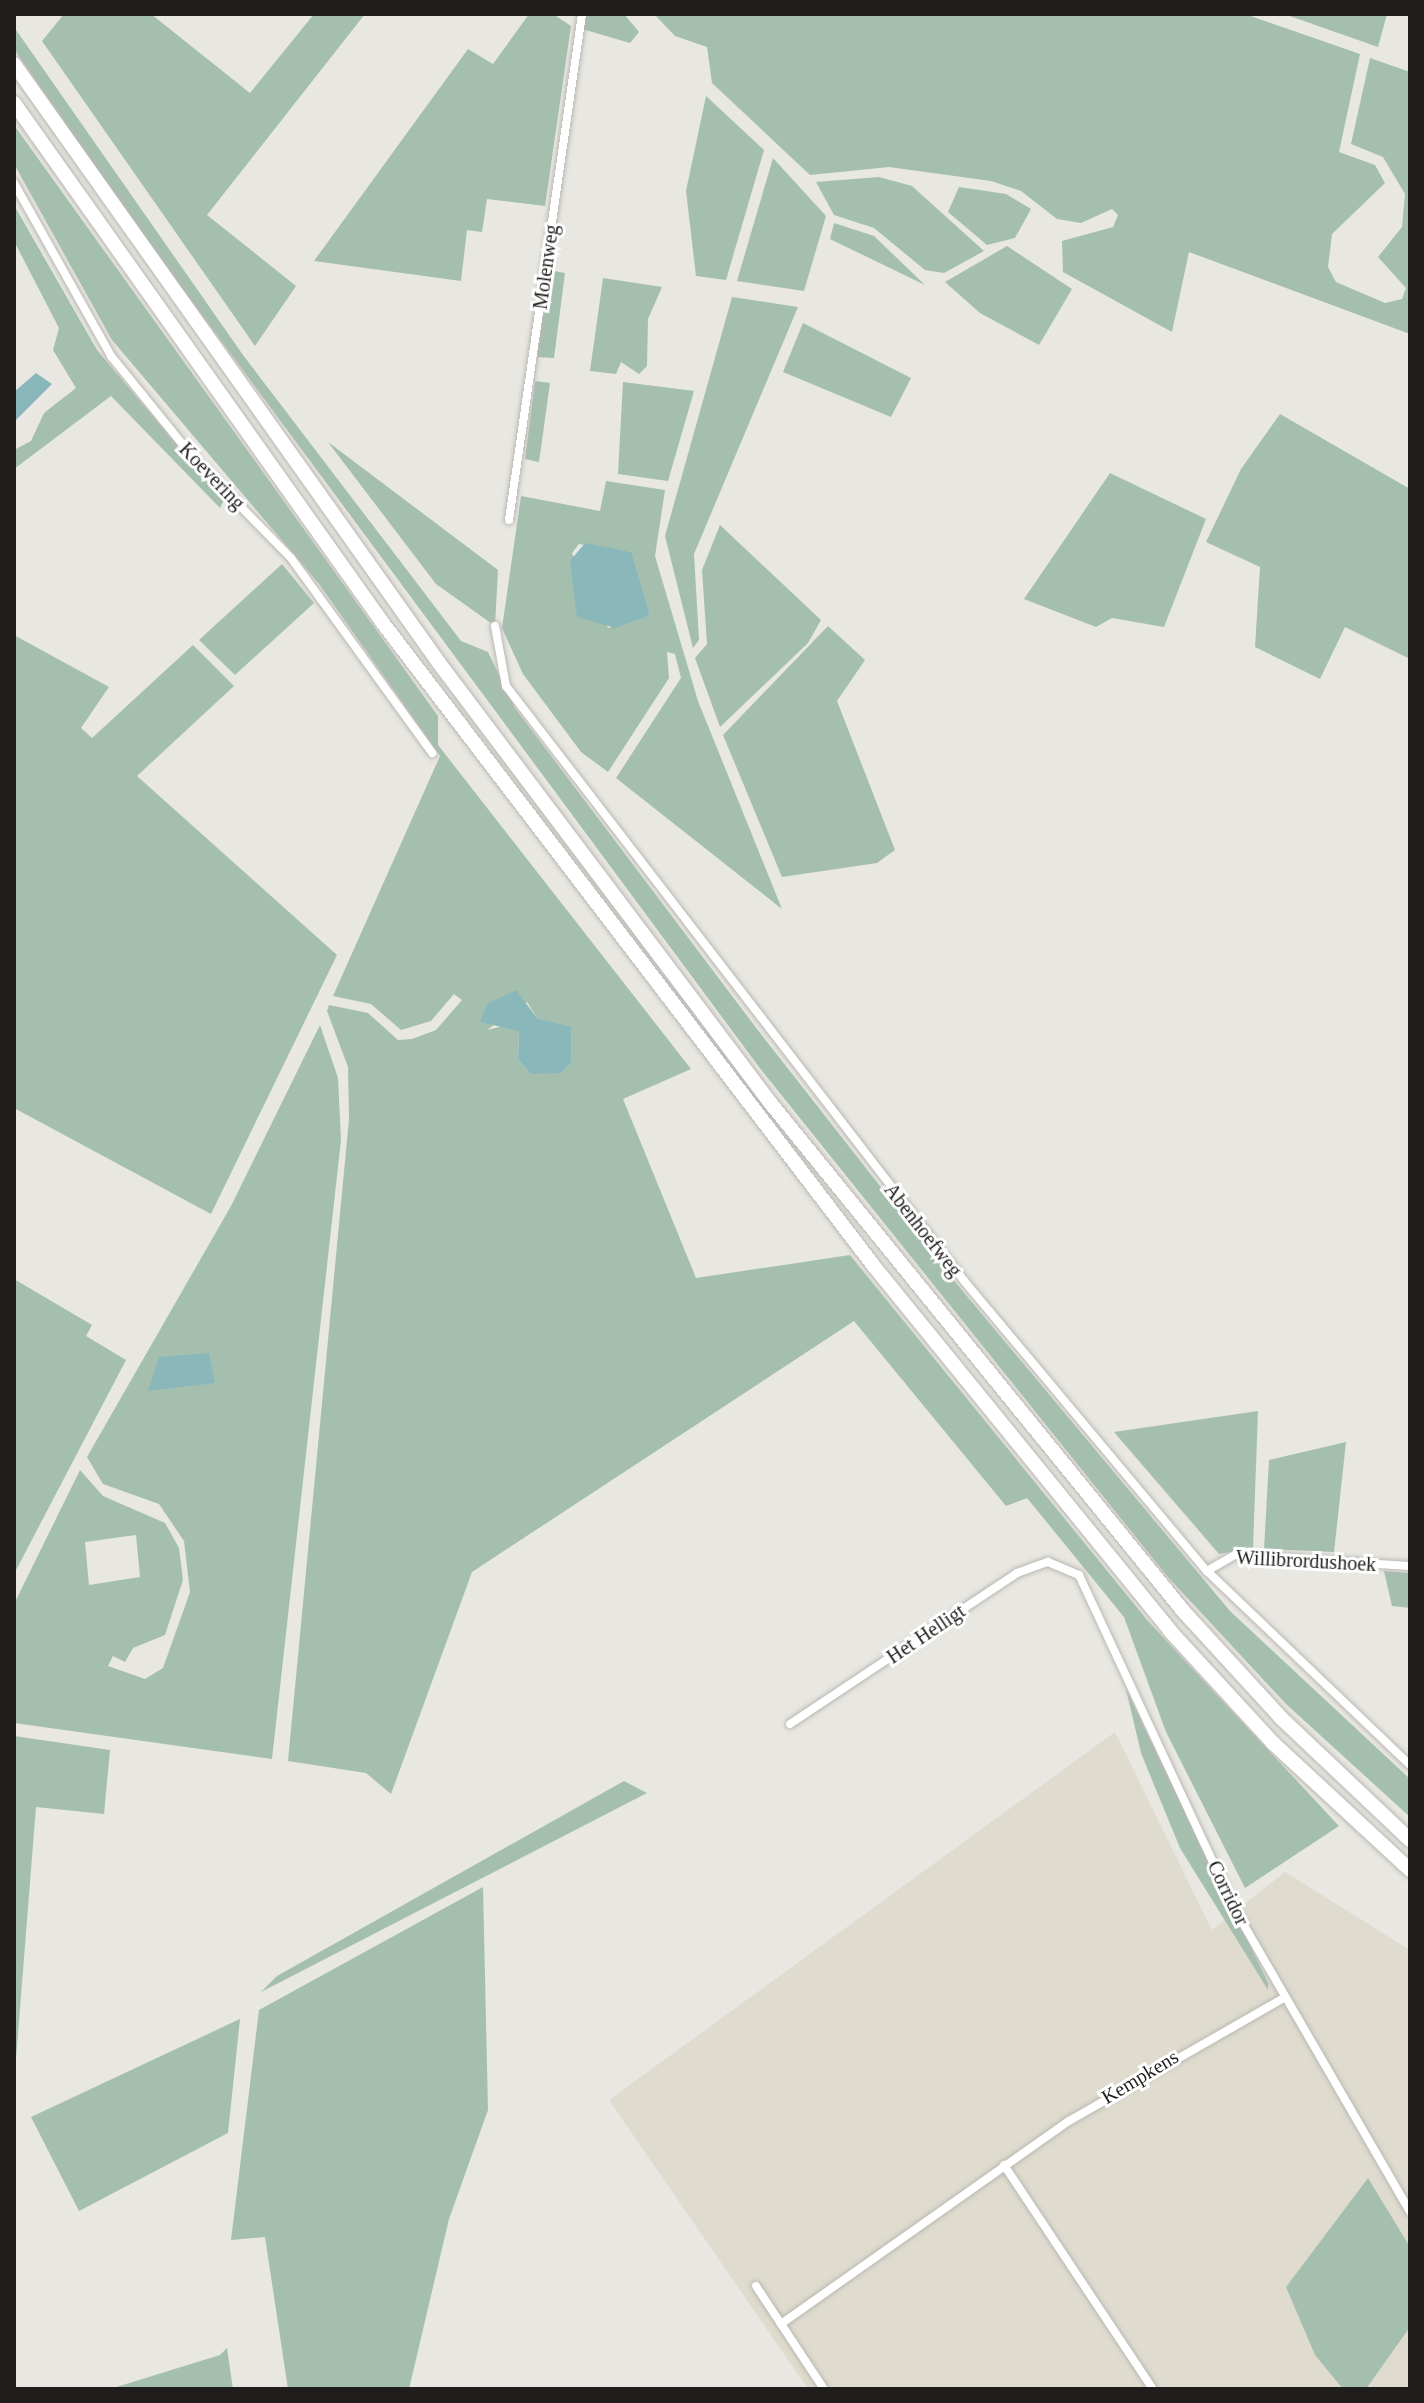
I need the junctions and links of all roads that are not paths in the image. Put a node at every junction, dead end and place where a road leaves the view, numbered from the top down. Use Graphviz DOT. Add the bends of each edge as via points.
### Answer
graph roads {
  1 [pos="582,14"];
  2 [pos="14,64"];
  3 [pos="14,103"];
  4 [pos="14,183"];
  5 [pos="509,520"];
  6 [pos="495,626"];
  7 [pos="432,753"];
  8 [pos="1067,1566"];
  9 [pos="1410,1566"];
  10 [pos="1207,1571"];
  11 [pos="790,1724"];
  12 [pos="1410,1765"];
  13 [pos="1410,1840"];
  14 [pos="1410,1870"];
  15 [pos="1282,1999"];
  16 [pos="1004,2165"];
  17 [pos="1410,2212"];
  18 [pos="756,2286"];
  19 [pos="781,2324"];
  20 [pos="824,2389"];
  21 [pos="1153,2389"];
  1 -- 5 [label="street, Molenweg"];
  2 -- 13 [label="highway" via="439,663 772,1105 1184,1612 1281,1718"];
  3 -- 14 [label="highway" via="365,598 873,1265 1170,1631 1273,1743"];
  4 -- 7 [label="street, Koevering" via="111,356 187,452 291,558"];
  6 -- 10 [label="street, Abenhoefweg" via="506,686 669,904 1083,1430"];
  8 -- 11 [label="street, Het Helligt" via="1048,1562 1017,1573"];
  8 -- 15 [label="street, Corridor" via="1088,1587"];
  9 -- 10 [label="street, Willibrordushoek" via="1235,1555"];
  10 -- 12 [label="street, Abenhoefweg"];
  15 -- 16 [label="street, Kempkens" via="1184,2051"];
  15 -- 17 [label="street, Corridor"];
  16 -- 19 [label="street, Kempkens"];
  16 -- 21 [label="street"];
  18 -- 19 [label="street"];
  19 -- 20 [label="street"];
}
